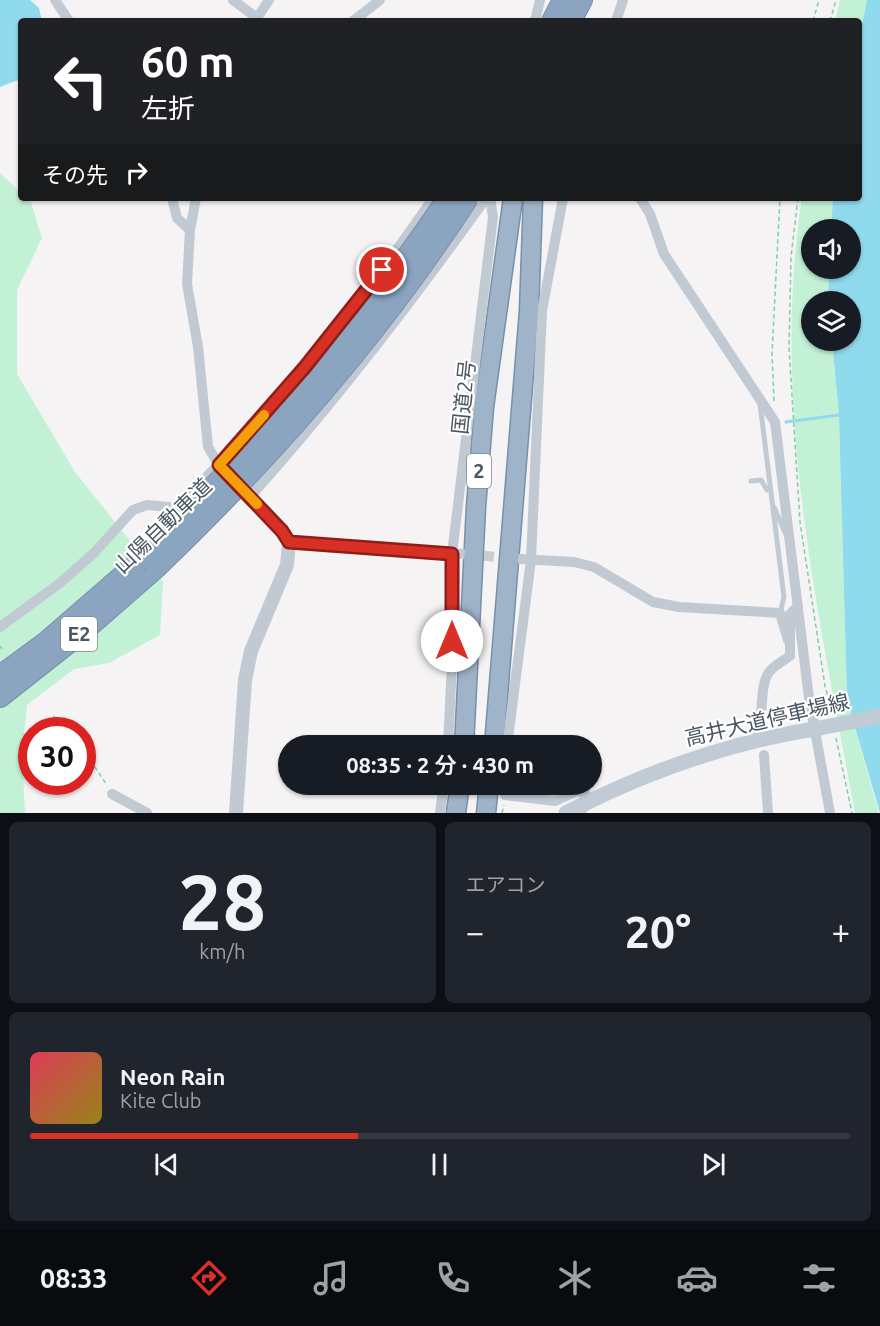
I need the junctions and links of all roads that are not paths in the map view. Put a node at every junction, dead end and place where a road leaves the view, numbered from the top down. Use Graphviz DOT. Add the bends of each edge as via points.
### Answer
graph roads {
  1 [pos="55,0"];
  2 [pos="233,0"];
  3 [pos="269,0"];
  4 [pos="380,0"];
  5 [pos="540,0"];
  6 [pos="564,0"];
  7 [pos="582,0"];
  8 [pos="623,0"];
  9 [pos="67,18"];
  10 [pos="255,18"];
  11 [pos="257,18"];
  12 [pos="356,18"];
  13 [pos="536,18"];
  14 [pos="554,18"];
  15 [pos="560,18"];
  16 [pos="573,18"];
  17 [pos="617,18"];
  18 [pos="173,201"];
  19 [pos="195,201"];
  20 [pos="431,201"];
  21 [pos="446,201"];
  22 [pos="466,201"];
  23 [pos="486,201"];
  24 [pos="489,201"];
  25 [pos="513,201"];
  26 [pos="533,201"];
  27 [pos="562,201"];
  28 [pos="642,201"];
  29 [pos="190,230"];
  30 [pos="759,396"];
  31 [pos="219,465"];
  32 [pos="751,480"];
  33 [pos="769,494"];
  34 [pos="250,497"];
  35 [pos="790,541"];
  36 [pos="289,542"];
  37 [pos="452,554"];
  38 [pos="465,554"];
  39 [pos="525,560"];
  40 [pos="798,606"];
  41 [pos="780,614"];
  42 [pos="0,627"];
  43 [pos="788,640"];
  44 [pos="4,673"];
  45 [pos="0,697"];
  46 [pos="880,716"];
  47 [pos="823,729"];
  48 [pos="758,732"];
  49 [pos="449,735"];
  50 [pos="465,735"];
  51 [pos="495,735"];
  52 [pos="508,735"];
  53 [pos="764,755"];
  54 [pos="112,794"];
  55 [pos="442,795"];
  56 [pos="458,795"];
  57 [pos="488,795"];
  58 [pos="505,795"];
  59 [pos="568,795"];
  60 [pos="583,808"];
  61 [pos="147,813"];
  62 [pos="236,813"];
  63 [pos="440,813"];
  64 [pos="456,813"];
  65 [pos="486,813"];
  66 [pos="566,813"];
  67 [pos="768,813"];
  68 [pos="830,813"];
  1 -- 9 [label="street"];
  2 -- 10 [label="street"];
  3 -- 11 [label="street"];
  4 -- 12 [label="street"];
  5 -- 13 [label="street"];
  6 -- 14 [label="highway"];
  6 -- 15 [label="highway"];
  7 -- 16 [label="highway"];
  8 -- 17 [label="street"];
  18 -- 29 [label="street" via="177,218"];
  19 -- 29 [label="street"];
  20 -- 31 [label="street" via="313,358"];
  21 -- 44 [label="highway, 山陽自動車道 / E2, bridge" via="375,302 243,458 136,564"];
  22 -- 45 [label="highway, 山陽自動車道 / E2, bridge" via="388,312 324,392 219,507 85,630"];
  23 -- 34 [label="street" via="347,385"];
  24 -- 37 [label="street" via="493,217"];
  25 -- 50 [label="highway, 国道2号 / 2" via="484,407"];
  26 -- 51 [label="highway, 2" via="528,321"];
  27 -- 39 [label="street" via="542,311"];
  28 -- 30 [label="street" via="664,254"];
  29 -- 31 [label="street" via="188,295 198,347 208,447"];
  30 -- 33 [label="lane"];
  30 -- 35 [label="street" via="775,422"];
  31 -- 34 [label="street"];
  31 -- 42 [label="street" via="180,508 147,505 126,514 94,553"];
  32 -- 33 [label="lane" via="761,480"];
  33 -- 35 [label="lane"];
  33 -- 41 [label="lane" via="784,597"];
  34 -- 36 [label="street"];
  35 -- 40 [label="street"];
  36 -- 37 [label="street"];
  36 -- 62 [label="street" via="287,565 251,651 245,680"];
  37 -- 38 [label="street"];
  37 -- 49 [label="street"];
  39 -- 41 [label="street" via="594,567 653,602 679,608"];
  39 -- 52 [label="street"];
  40 -- 43 [label="street" via="790,614"];
  40 -- 47 [label="street"];
  41 -- 43 [label="street"];
  43 -- 48 [label="street" via="790,656 770,671 764,681 763,718"];
  46 -- 47 [label="main road, 高井大道停車場線, bridge"];
  47 -- 60 [label="main road, 高井大道停車場線" via="693,757 646,774"];
  47 -- 68 [label="street"];
  53 -- 67 [label="street"];
  54 -- 61 [label="street"];
  55 -- 63 [label="street"];
  56 -- 64 [label="highway"];
  57 -- 65 [label="highway"];
  58 -- 59 [label="street" via="555,801"];
  60 -- 66 [label="main road, 高井大道停車場線"];
}
